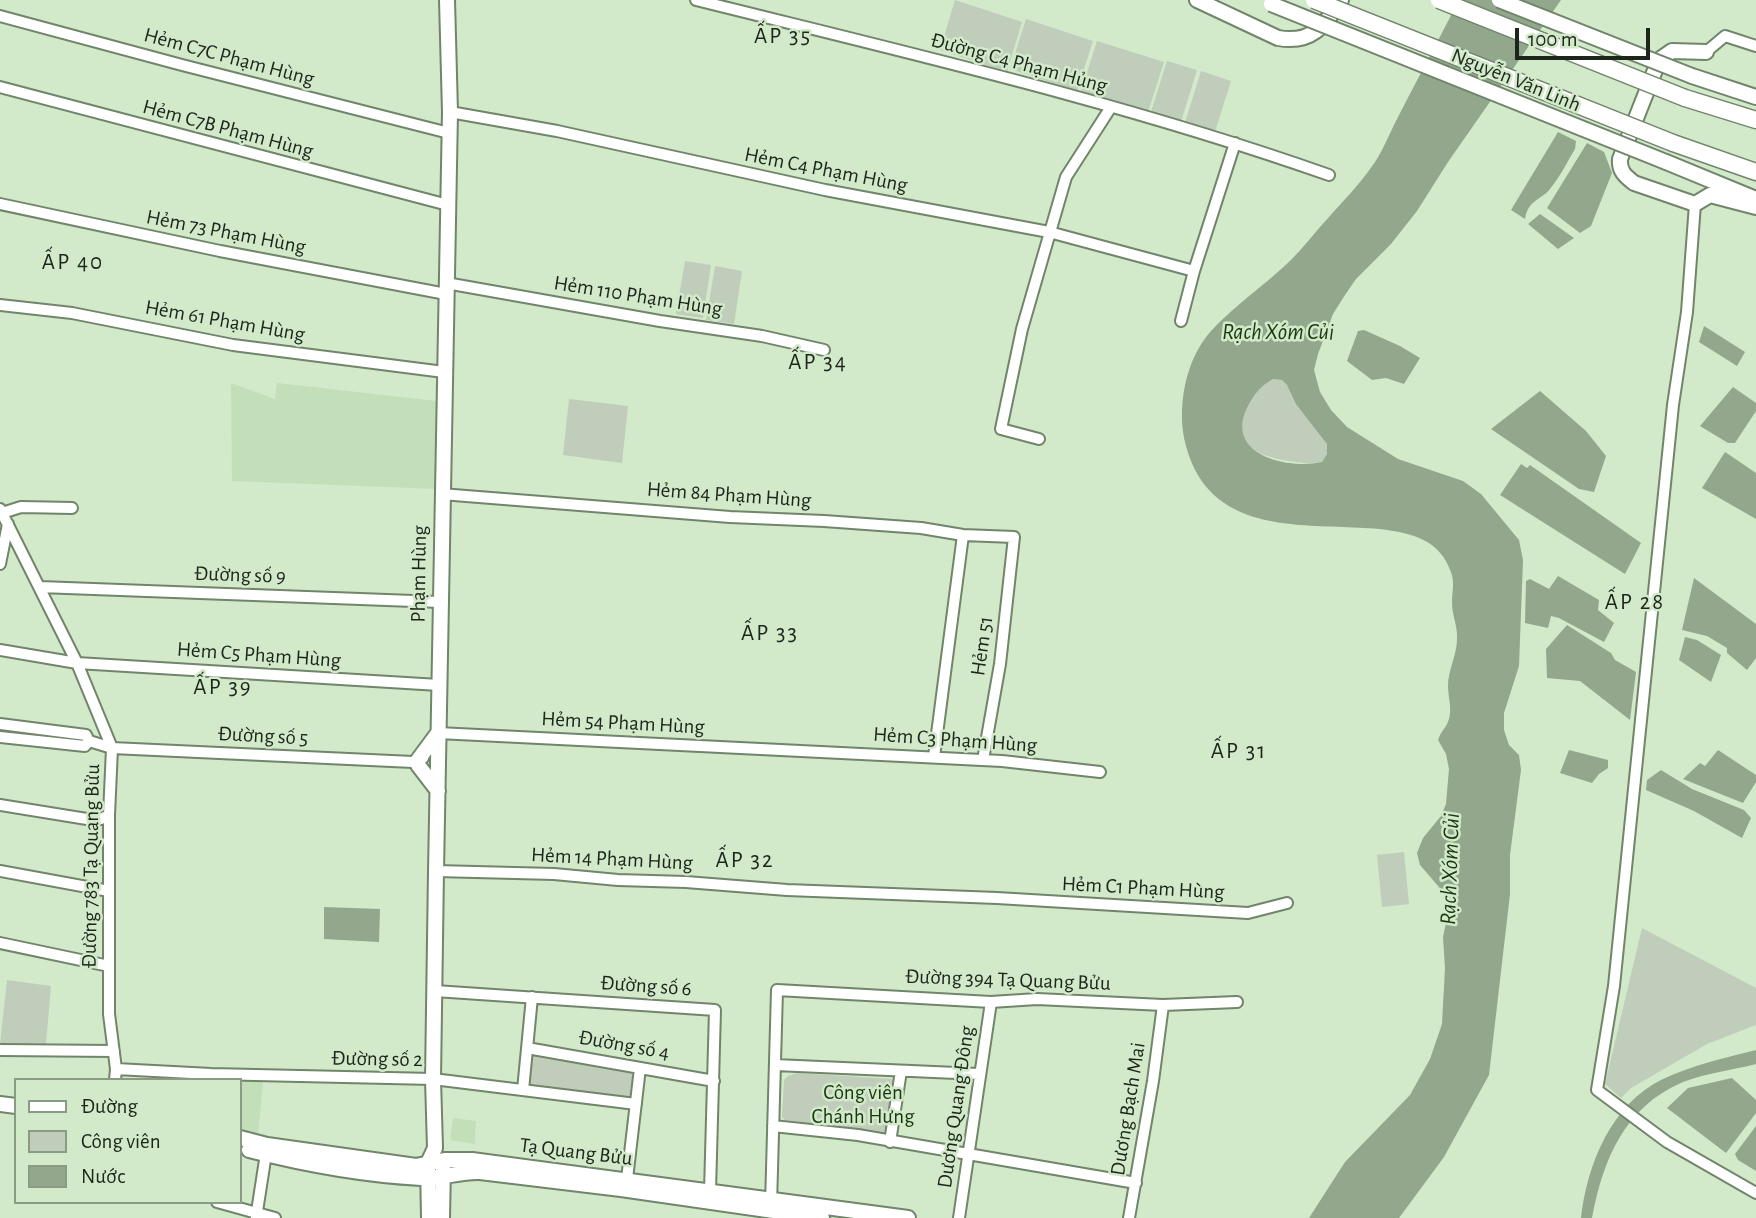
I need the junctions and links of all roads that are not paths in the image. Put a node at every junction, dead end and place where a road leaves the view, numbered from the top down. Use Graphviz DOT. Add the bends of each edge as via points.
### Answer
graph roads {
  1 [pos="447,0"];
  2 [pos="696,0"];
  3 [pos="1196,0"];
  4 [pos="1314,0"];
  5 [pos="1341,0"];
  6 [pos="1439,0"];
  7 [pos="1499,0"];
  8 [pos="1266,2"];
  9 [pos="0,16"];
  10 [pos="1756,46"];
  11 [pos="1706,52"];
  12 [pos="0,87"];
  13 [pos="1756,97"];
  14 [pos="1111,107"];
  15 [pos="450,112"];
  16 [pos="1756,120"];
  17 [pos="449,133"];
  18 [pos="1235,144"];
  19 [pos="1756,172"];
  20 [pos="1329,175"];
  21 [pos="1756,199"];
  22 [pos="0,204"];
  23 [pos="1695,204"];
  24 [pos="447,205"];
  25 [pos="1756,207"];
  26 [pos="1049,232"];
  27 [pos="1194,271"];
  28 [pos="446,289"];
  29 [pos="0,305"];
  30 [pos="1181,321"];
  31 [pos="824,351"];
  32 [pos="444,372"];
  33 [pos="1039,439"];
  34 [pos="441,494"];
  35 [pos="72,508"];
  36 [pos="1,511"];
  37 [pos="8,524"];
  38 [pos="963,535"];
  39 [pos="1014,537"];
  40 [pos="0,564"];
  41 [pos="40,587"];
  42 [pos="440,602"];
  43 [pos="0,650"];
  44 [pos="77,663"];
  45 [pos="439,685"];
  46 [pos="0,724"];
  47 [pos="438,733"];
  48 [pos="0,737"];
  49 [pos="89,741"];
  50 [pos="111,748"];
  51 [pos="806,751"];
  52 [pos="934,757"];
  53 [pos="983,760"];
  54 [pos="416,762"];
  55 [pos="438,762"];
  56 [pos="1100,772"];
  57 [pos="438,791"];
  58 [pos="0,805"];
  59 [pos="109,815"];
  60 [pos="0,871"];
  61 [pos="436,871"];
  62 [pos="109,891"];
  63 [pos="997,898"];
  64 [pos="1287,903"];
  65 [pos="0,943"];
  66 [pos="109,966"];
  67 [pos="435,990"];
  68 [pos="532,997"];
  69 [pos="990,1002"];
  70 [pos="1237,1002"];
  71 [pos="1163,1005"];
  72 [pos="527,1048"];
  73 [pos="0,1050"];
  74 [pos="114,1051"];
  75 [pos="775,1065"];
  76 [pos="640,1068"];
  77 [pos="901,1071"];
  78 [pos="115,1074"];
  79 [pos="979,1074"];
  80 [pos="433,1079"];
  81 [pos="714,1081"];
  82 [pos="523,1090"];
  83 [pos="636,1104"];
  84 [pos="773,1126"];
  85 [pos="242,1139"];
  86 [pos="890,1142"];
  87 [pos="242,1148"];
  88 [pos="435,1148"];
  89 [pos="267,1150"];
  90 [pos="968,1155"];
  91 [pos="444,1160"];
  92 [pos="433,1172"];
  93 [pos="1136,1183"];
  94 [pos="627,1185"];
  95 [pos="710,1191"];
  96 [pos="1756,1193"];
  97 [pos="223,1204"];
  98 [pos="771,1205"];
  99 [pos="256,1215"];
  100 [pos="275,1218"];
  101 [pos="429,1218"];
  102 [pos="442,1218"];
  103 [pos="822,1218"];
  104 [pos="908,1218"];
  105 [pos="959,1218"];
  106 [pos="1129,1218"];
  1 -- 15 [label="main road, Phạm Hùng"];
  2 -- 14 [label="street, Đường C4 Phạm Hủng"];
  3 -- 5 [label="main road" via="1291,40 1313,34"];
  4 -- 19 [label="highway, Nguyễn Văn Linh, bridge"];
  6 -- 16 [label="highway, bridge" via="1685,98"];
  7 -- 13 [label="main road, bridge"];
  8 -- 21 [label="main road, Nguyễn Văn Linh, bridge"];
  9 -- 17 [label="street, Hẻm C7C Phạm Hùng"];
  10 -- 11 [label="street" via="1725,36"];
  11 -- 23 [label="main road" via="1672,51 1658,60 1620,159 1622,172 1634,183"];
  12 -- 24 [label="street, Hẻm C7B Phạm Hùng"];
  14 -- 18 [label="street, Đường C4 Phạm Hủng"];
  14 -- 26 [label="street" via="1066,177"];
  15 -- 17 [label="main road, Phạm Hùng"];
  15 -- 26 [label="street, Hẻm C4 Phạm Hùng"];
  17 -- 24 [label="main road, Phạm Hùng"];
  18 -- 20 [label="street, Đường C4 Phạm Hủng"];
  18 -- 27 [label="street"];
  22 -- 28 [label="street, Hẻm 73 Phạm Hùng" via="220,251"];
  23 -- 25 [label="main road" via="1710,195"];
  23 -- 96 [label="street" via="1688,312 1673,405 1614,986 1597,1090 1667,1142"];
  24 -- 28 [label="main road, Phạm Hùng"];
  26 -- 27 [label="street, Hẻm C4 Phạm Hùng"];
  26 -- 33 [label="street" via="1000,429"];
  27 -- 30 [label="street"];
  28 -- 31 [label="street, Hẻm 110 Phạm Hùng" via="762,336"];
  28 -- 32 [label="main road, Phạm Hùng"];
  29 -- 32 [label="street, Hẻm 61 Phạm Hùng" via="72,313 233,345"];
  32 -- 34 [label="main road, Phạm Hùng"];
  34 -- 38 [label="street, Hẻm 84 Phạm Hùng" via="910,527"];
  34 -- 42 [label="main road, Phạm Hùng"];
  35 -- 36 [label="street"];
  36 -- 37 [label="street, Đường 783 Tạ Quang Bửu"];
  37 -- 40 [label="street"];
  37 -- 41 [label="street, Đường 783 Tạ Quang Bửu"];
  38 -- 39 [label="street, Hẻm 84 Phạm Hùng"];
  38 -- 52 [label="street"];
  39 -- 53 [label="street, Hẻm 51" via="1000,664"];
  41 -- 42 [label="street, Đường số 9"];
  41 -- 44 [label="street, Đường 783 Tạ Quang Bửu"];
  42 -- 45 [label="main road, Phạm Hùng"];
  43 -- 44 [label="street, Hẻm C5 Phạm Hùng"];
  44 -- 45 [label="street, Hẻm C5 Phạm Hùng"];
  44 -- 50 [label="street, Đường 783 Tạ Quang Bửu"];
  45 -- 47 [label="main road, Phạm Hùng"];
  46 -- 49 [label="street, Đường số 5" via="86,735"];
  47 -- 51 [label="street, Hẻm 54 Phạm Hùng"];
  47 -- 54 [label="main road"];
  47 -- 55 [label="main road, Phạm Hùng"];
  48 -- 49 [label="street" via="85,746"];
  49 -- 50 [label="street, Đường số 5"];
  50 -- 54 [label="street, Đường số 5"];
  50 -- 59 [label="street, Đường 783 Tạ Quang Bửu"];
  51 -- 52 [label="street, Hẻm C3 Phạm Hùng"];
  52 -- 53 [label="street, Hẻm C3 Phạm Hùng"];
  53 -- 56 [label="street, Hẻm C3 Phạm Hùng"];
  54 -- 55 [label="street, Đường số 5" via="422,768"];
  54 -- 57 [label="main road"];
  55 -- 57 [label="main road, Phạm Hùng"];
  57 -- 61 [label="main road, Phạm Hùng"];
  58 -- 59 [label="street" via="93,820"];
  59 -- 62 [label="street, Đường 783 Tạ Quang Bửu"];
  60 -- 62 [label="street"];
  61 -- 63 [label="street, Hẻm 14 Phạm Hùng"];
  61 -- 67 [label="main road, Phạm Hùng"];
  62 -- 66 [label="street, Đường 783 Tạ Quang Bửu"];
  63 -- 64 [label="street, Hẻm C1 Phạm Hùng" via="1248,913"];
  65 -- 66 [label="street"];
  66 -- 74 [label="street, Đường 783 Tạ Quang Bửu"];
  67 -- 68 [label="street, Đường số 6"];
  67 -- 80 [label="main road, Phạm Hùng"];
  68 -- 72 [label="street"];
  68 -- 81 [label="street, Đường số 6" via="715,1010"];
  69 -- 71 [label="street, Đường 394 Tạ Quang Bửu" via="1037,999"];
  69 -- 75 [label="street, Đường 394 Tạ Quang Bửu" via="777,990"];
  69 -- 79 [label="street, Dương Quang Đông"];
  70 -- 71 [label="street, Đường 394 Tạ Quang Bửu"];
  71 -- 93 [label="street, Dương Bạch Mai"];
  72 -- 76 [label="street, Đường số 4"];
  72 -- 82 [label="street"];
  73 -- 74 [label="street"];
  74 -- 78 [label="street, Đường 783 Tạ Quang Bửu"];
  75 -- 77 [label="street"];
  75 -- 84 [label="street"];
  76 -- 81 [label="street, Đường số 4"];
  76 -- 83 [label="street"];
  77 -- 79 [label="street"];
  77 -- 86 [label="street"];
  78 -- 80 [label="street, Đường số 2"];
  79 -- 90 [label="street, Dương Quang Đông"];
  80 -- 82 [label="street, Đường số 2"];
  80 -- 88 [label="main road, Phạm Hùng"];
  81 -- 95 [label="street, Đường số 6"];
  82 -- 83 [label="street, Đường số 2"];
  83 -- 94 [label="street"];
  84 -- 86 [label="street"];
  84 -- 98 [label="street"];
  85 -- 89 [label="main road, Tạ Quang Bửu"];
  86 -- 90 [label="street"];
  87 -- 89 [label="main road, Tạ Quang Bửu"];
  88 -- 91 [label="main road"];
  88 -- 92 [label="main road, Phạm Hùng"];
  89 -- 92 [label="main road, Tạ Quang Bửu" via="370,1173"];
  89 -- 99 [label="street"];
  90 -- 93 [label="street"];
  90 -- 105 [label="street, Dương Quang Đông"];
  91 -- 92 [label="main road, Tạ Quang Bửu"];
  91 -- 94 [label="main road, Tạ Quang Bửu" via="472,1160"];
  92 -- 94 [label="main road, Tạ Quang Bửu"];
  92 -- 101 [label="main road"];
  92 -- 102 [label="main road"];
  93 -- 106 [label="street, Dương Bạch Mai"];
  94 -- 95 [label="main road, Tạ Quang Bửu"];
  94 -- 98 [label="main road, Tạ Quang Bửu"];
  95 -- 98 [label="main road, Tạ Quang Bửu"];
  97 -- 99 [label="street"];
  98 -- 103 [label="main road, Tạ Quang Bửu"];
  98 -- 104 [label="main road, Tạ Quang Bửu"];
  99 -- 100 [label="street"];
}
